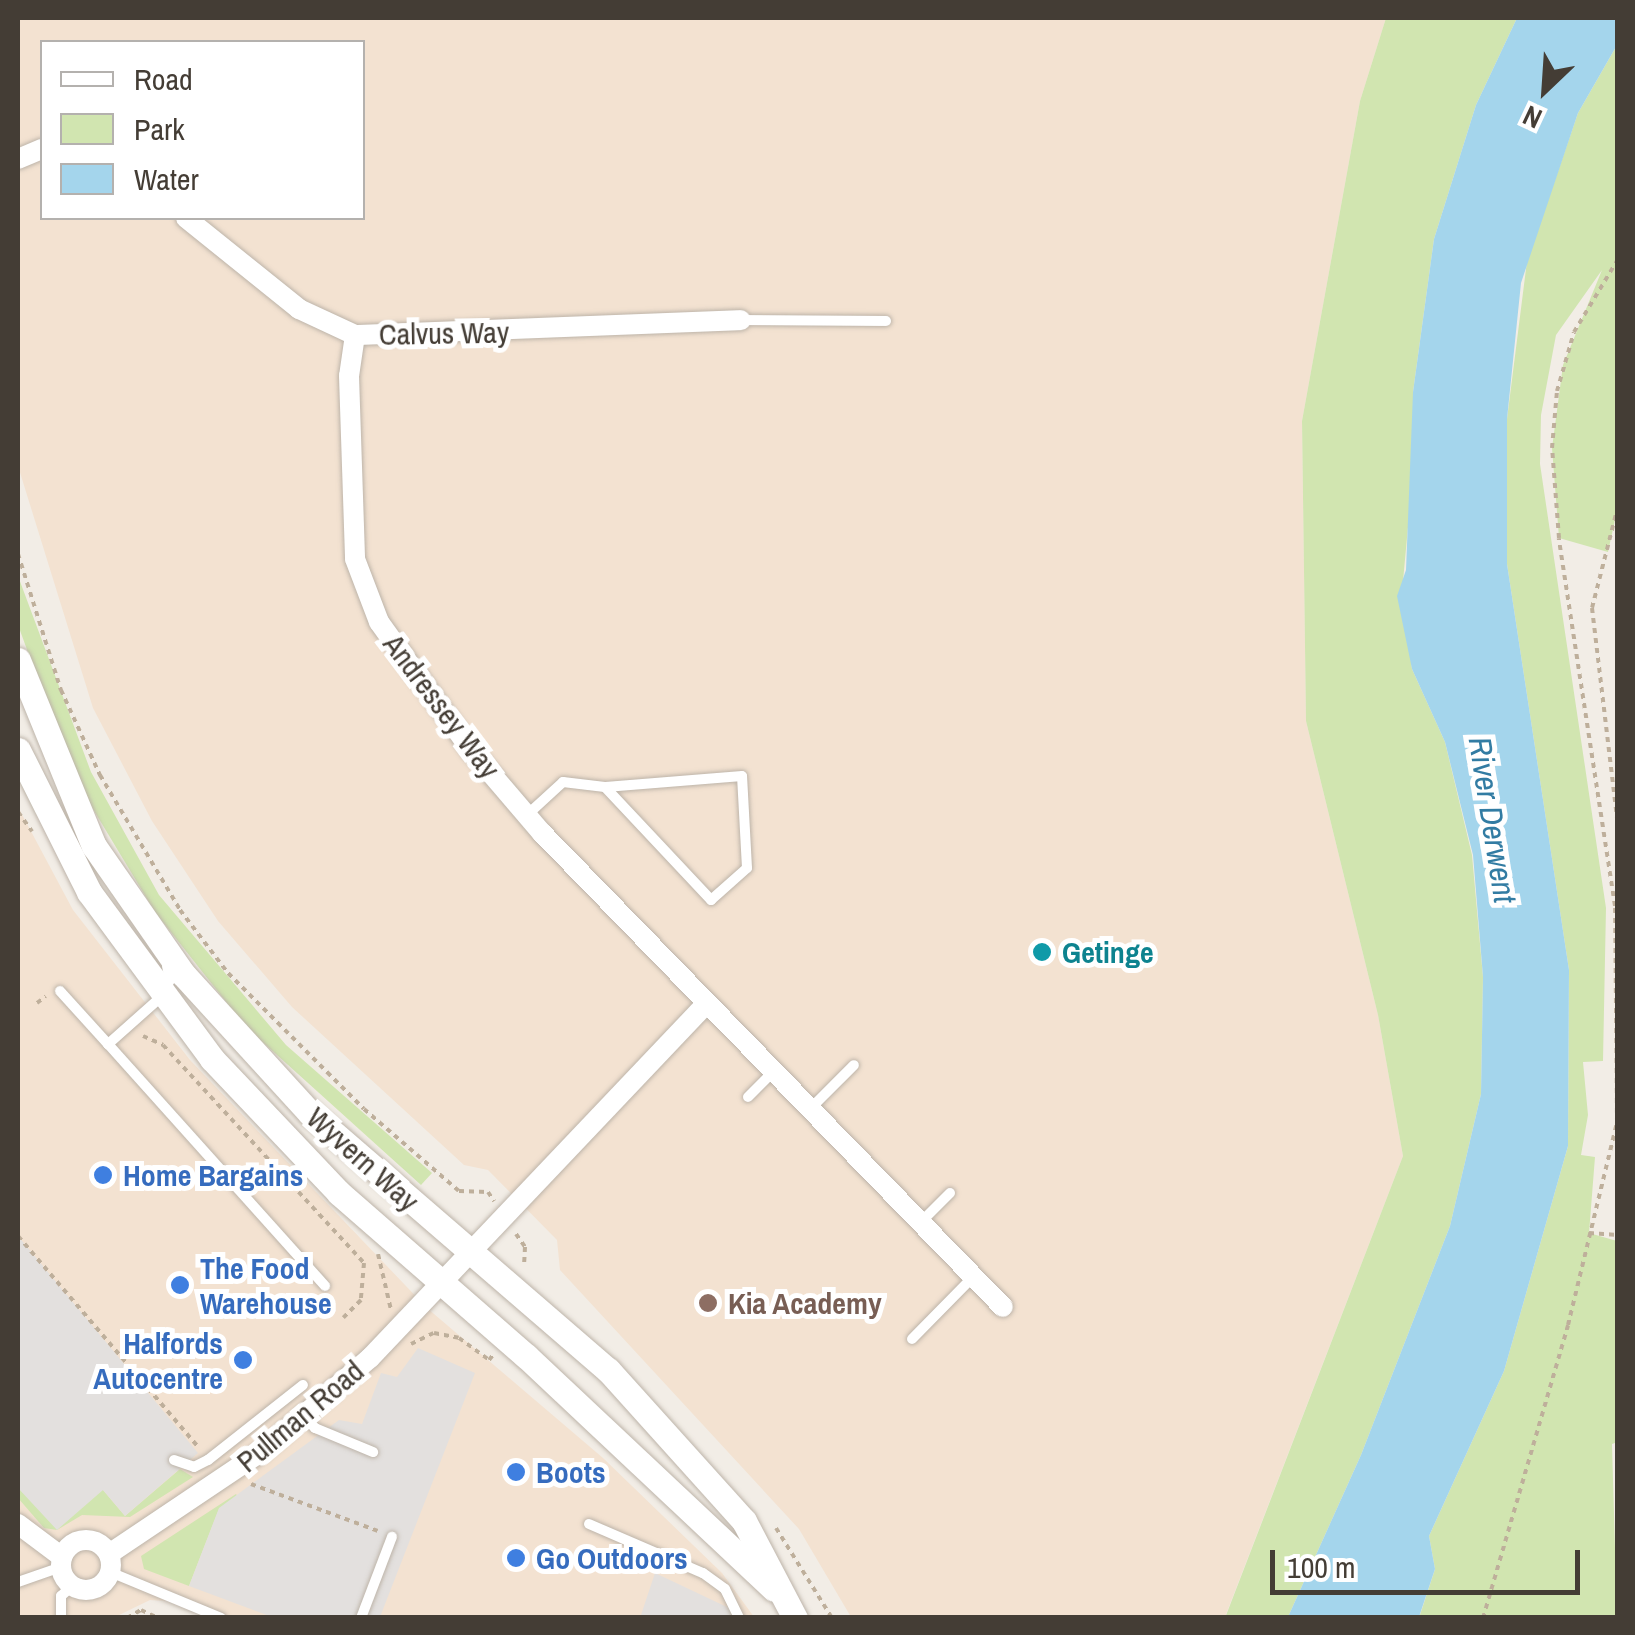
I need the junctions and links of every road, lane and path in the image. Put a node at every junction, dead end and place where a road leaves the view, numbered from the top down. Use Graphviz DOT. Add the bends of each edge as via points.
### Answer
graph roads {
  1 [pos="188,220"];
  2 [pos="1618,258"];
  3 [pos="741,320"];
  4 [pos="886,322"];
  5 [pos="355,335"];
  6 [pos="1618,506"];
  7 [pos="18,554"];
  8 [pos="18,660"];
  9 [pos="44,736"];
  10 [pos="18,748"];
  11 [pos="605,787"];
  12 [pos="18,812"];
  13 [pos="527,815"];
  14 [pos="1618,826"];
  15 [pos="29,832"];
  16 [pos="164,946"];
  17 [pos="60,992"];
  18 [pos="161,997"];
  19 [pos="707,1003"];
  20 [pos="37,1004"];
  21 [pos="75,1008"];
  22 [pos="132,1023"];
  23 [pos="108,1044"];
  24 [pos="854,1065"];
  25 [pos="774,1071"];
  26 [pos="748,1097"];
  27 [pos="810,1109"];
  28 [pos="1617,1116"];
  29 [pos="950,1193"];
  30 [pos="503,1216"];
  31 [pos="921,1222"];
  32 [pos="1589,1233"];
  33 [pos="18,1236"];
  34 [pos="1618,1236"];
  35 [pos="468,1252"];
  36 [pos="974,1276"];
  37 [pos="537,1280"];
  38 [pos="440,1283"];
  39 [pos="325,1286"];
  40 [pos="1003,1307"];
  41 [pos="343,1318"];
  42 [pos="912,1338"];
  43 [pos="303,1385"];
  44 [pos="304,1417"];
  45 [pos="373,1452"];
  46 [pos="174,1460"];
  47 [pos="208,1460"];
  48 [pos="235,1470"];
  49 [pos="772,1523"];
  50 [pos="18,1524"];
  51 [pos="589,1524"];
  52 [pos="392,1537"];
  53 [pos="61,1562"];
  54 [pos="109,1563"];
  55 [pos="18,1582"];
  56 [pos="72,1586"];
  57 [pos="790,1608"];
  58 [pos="61,1618"];
  59 [pos="126,1618"];
  60 [pos="158,1618"];
  61 [pos="221,1618"];
  62 [pos="360,1618"];
  63 [pos="739,1618"];
  64 [pos="832,1618"];
  65 [pos="1483,1618"];
  1 -- 5 [label="street, Calvus Way" via="299,309"];
  2 -- 28 [label="path" via="1574,332 1552,435 1559,538 1615,906"];
  3 -- 4 [label="lane"];
  3 -- 5 [label="street, Calvus Way"];
  5 -- 13 [label="street, Andressey Way" via="349,376 360,585 471,750"];
  6 -- 14 [label="path" via="1592,608"];
  7 -- 30 [label="path" via="62,690 98,772 180,910 228,972 364,1109 460,1191 488,1192"];
  8 -- 9 [label="street, Wyvern Way"];
  9 -- 10 [label="street"];
  9 -- 16 [label="street, Wyvern Way" via="94,846"];
  10 -- 18 [label="street, Wyvern Way" via="88,892"];
  11 -- 11 [label="lane" via="711,900 748,868 742,776"];
  11 -- 13 [label="lane" via="563,782"];
  12 -- 15 [label="path"];
  13 -- 19 [label="street, Andressey Way"];
  16 -- 18 [label="lane" via="170,980"];
  16 -- 35 [label="street, Wyvern Way" via="247,1050"];
  17 -- 21 [label="lane"];
  18 -- 22 [label="lane"];
  18 -- 38 [label="street, Wyvern Way" via="265,1118"];
  19 -- 25 [label="street, Andressey Way"];
  19 -- 30 [label="street"];
  20 -- 21 [label="path" via="52,991"];
  21 -- 23 [label="lane"];
  22 -- 23 [label="lane"];
  22 -- 41 [label="path" via="163,1046 364,1264 361,1300"];
  23 -- 39 [label="lane"];
  24 -- 27 [label="lane"];
  25 -- 26 [label="lane"];
  25 -- 27 [label="street, Andressey Way"];
  27 -- 31 [label="street, Andressey Way"];
  28 -- 32 [label="path"];
  29 -- 31 [label="lane"];
  30 -- 35 [label="street"];
  30 -- 37 [label="path" via="525,1247 524,1268"];
  31 -- 36 [label="street, Andressey Way"];
  32 -- 34 [label="path"];
  32 -- 65 [label="path"];
  33 -- 47 [label="path"];
  35 -- 38 [label="street, Pullman Road"];
  35 -- 57 [label="street, Wyvern Way" via="608,1370 688,1455 744,1520"];
  36 -- 40 [label="street, Andressey Way"];
  36 -- 42 [label="lane"];
  38 -- 44 [label="street, Pullman Road"];
  38 -- 57 [label="street, Wyvern Way"];
  43 -- 47 [label="lane"];
  44 -- 45 [label="lane" via="314,1428"];
  44 -- 48 [label="street, Pullman Road"];
  46 -- 47 [label="lane" via="194,1468"];
  48 -- 52 [label="path" via="251,1484"];
  48 -- 54 [label="street, Pullman Road"];
  49 -- 64 [label="path"];
  50 -- 53 [label="street"];
  51 -- 63 [label="lane" via="703,1573 725,1589"];
  52 -- 62 [label="lane"];
  53 -- 54 [label="street" via="84,1540"];
  53 -- 55 [label="lane"];
  53 -- 56 [label="street"];
  54 -- 56 [label="street, Pullman Road" via="95,1589"];
  54 -- 61 [label="lane"];
  56 -- 58 [label="lane" via="62,1596"];
  59 -- 60 [label="path" via="141,1610"];
}
